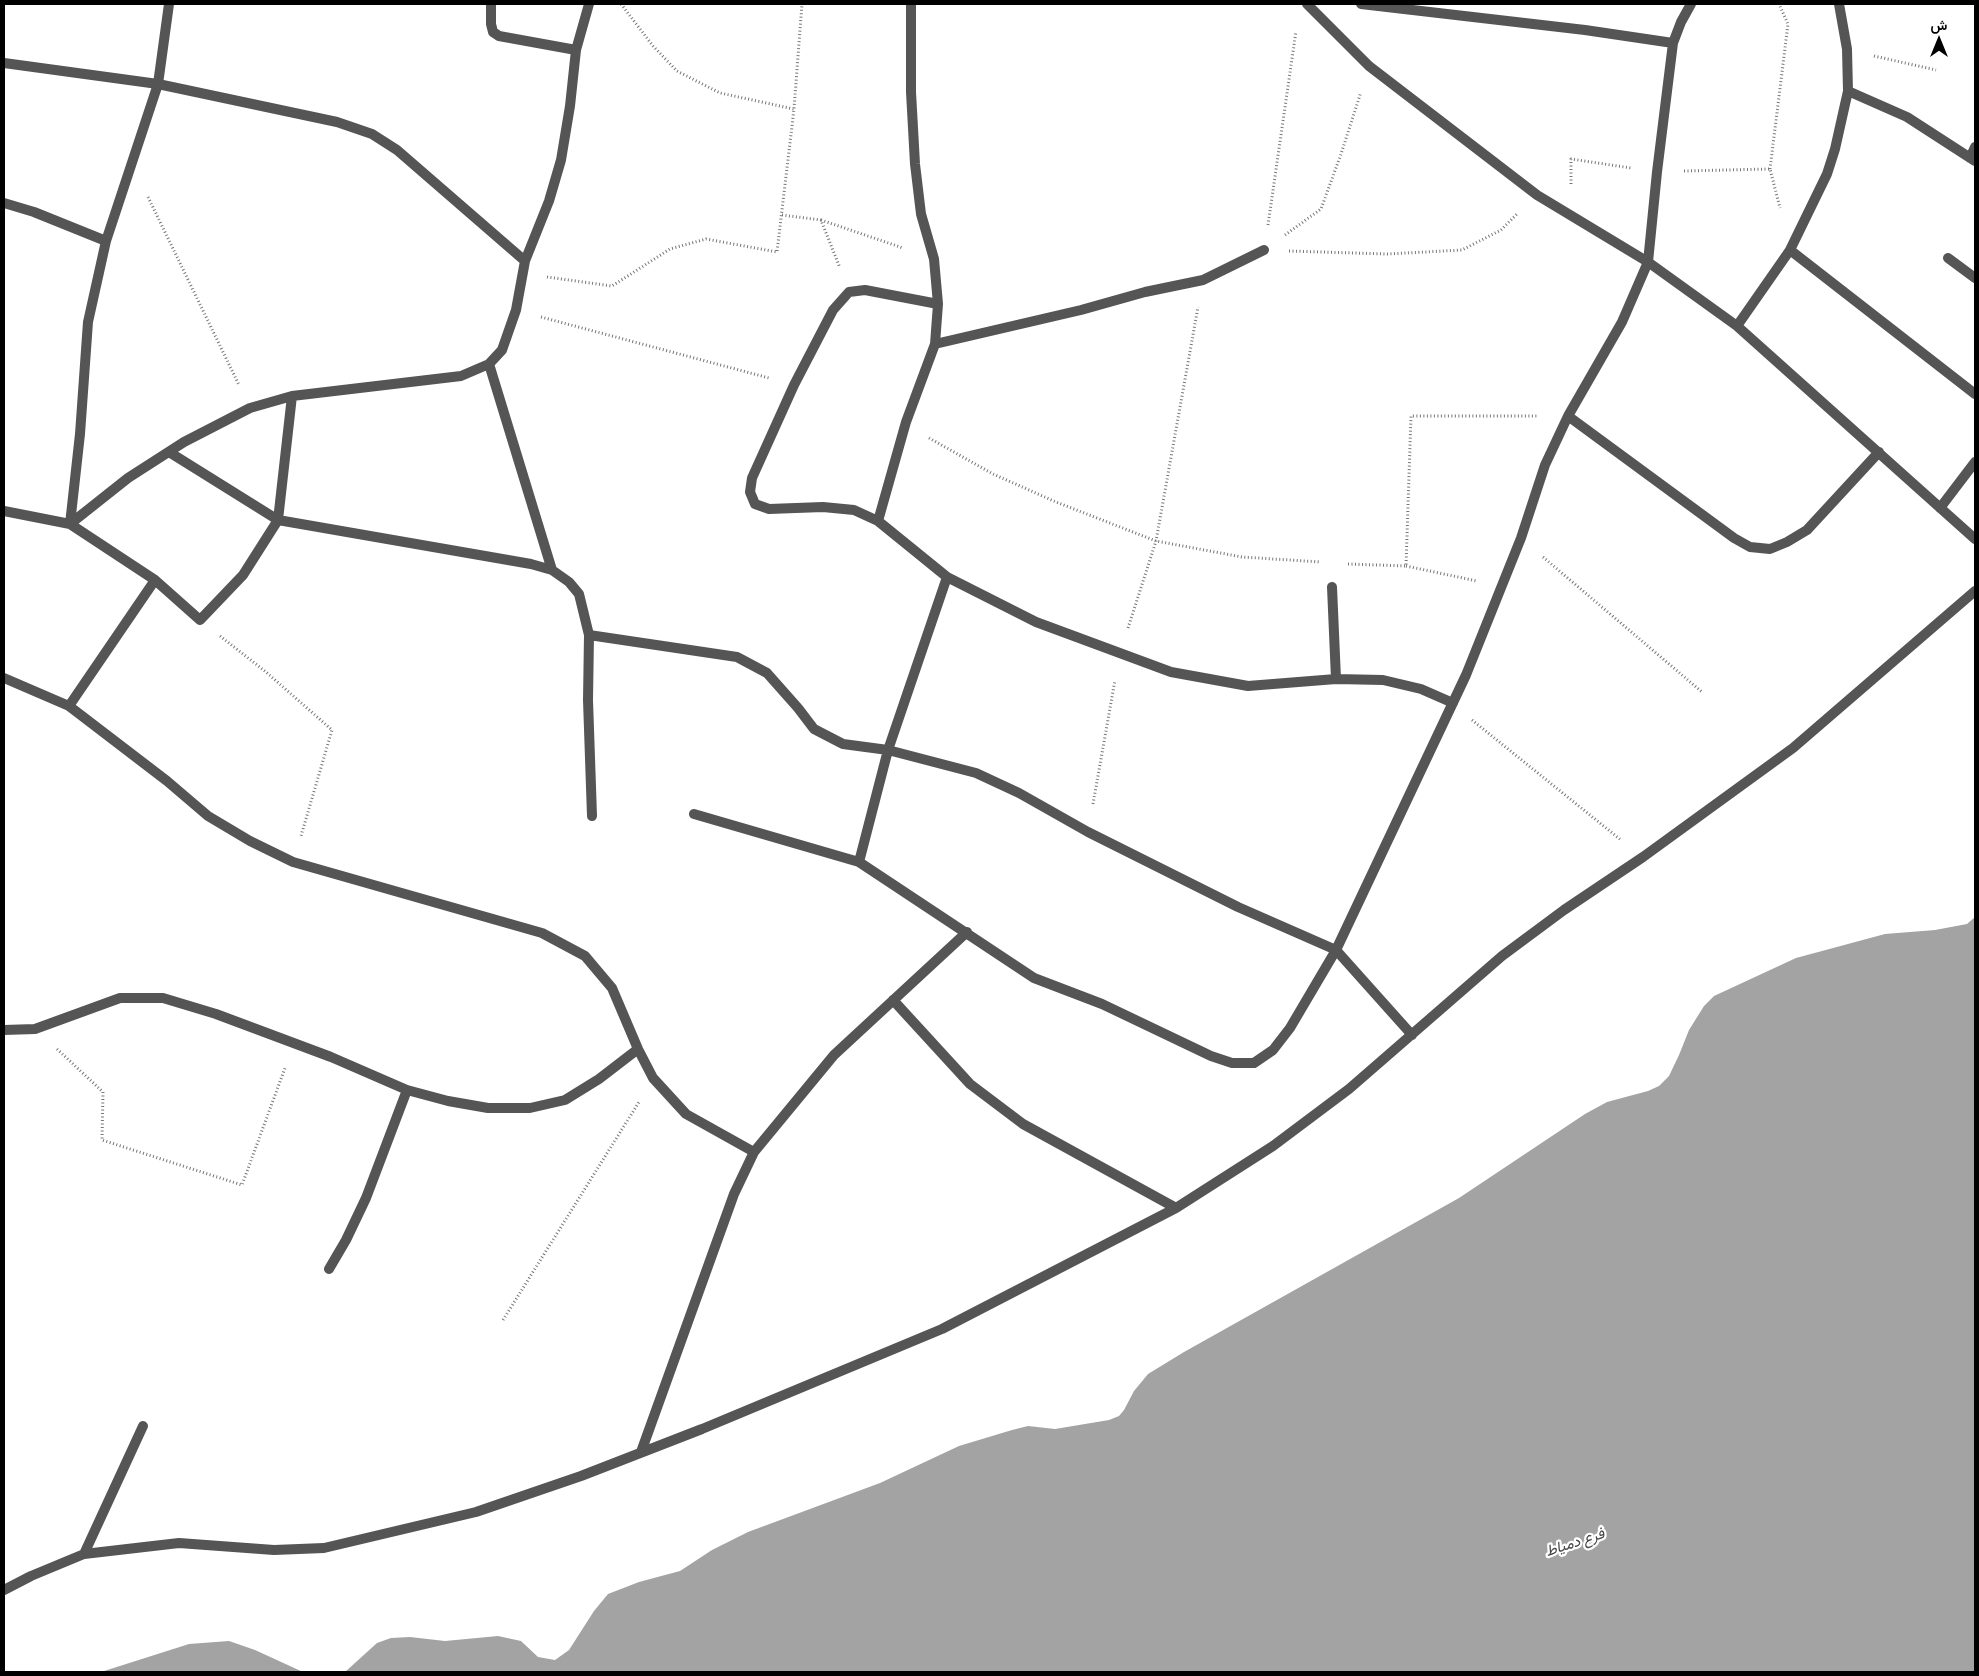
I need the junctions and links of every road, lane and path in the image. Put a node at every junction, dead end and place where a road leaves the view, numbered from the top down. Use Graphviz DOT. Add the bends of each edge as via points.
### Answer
graph roads {
  1 [pos="169,4"];
  2 [pos="491,4"];
  3 [pos="589,4"];
  4 [pos="622,4"];
  5 [pos="802,4"];
  6 [pos="911,4"];
  7 [pos="1306,4"];
  8 [pos="1361,4"];
  9 [pos="1691,4"];
  10 [pos="1779,4"];
  11 [pos="1839,4"];
  12 [pos="1297,24"];
  13 [pos="1673,43"];
  14 [pos="1847,49"];
  15 [pos="576,50"];
  16 [pos="4,63"];
  17 [pos="1369,66"];
  18 [pos="1936,70"];
  19 [pos="158,84"];
  20 [pos="1848,91"];
  21 [pos="794,109"];
  22 [pos="1975,147"];
  23 [pos="133,159"];
  24 [pos="1972,159"];
  25 [pos="1770,169"];
  26 [pos="1537,195"];
  27 [pos="4,203"];
  28 [pos="782,215"];
  29 [pos="821,220"];
  30 [pos="106,241"];
  31 [pos="1264,250"];
  32 [pos="1790,250"];
  33 [pos="1948,258"];
  34 [pos="934,259"];
  35 [pos="525,261"];
  36 [pos="1648,262"];
  37 [pos="522,273"];
  38 [pos="1975,278"];
  39 [pos="1203,280"];
  40 [pos="849,292"];
  41 [pos="938,304"];
  42 [pos="516,310"];
  43 [pos="1737,326"];
  44 [pos="935,344"];
  45 [pos="489,364"];
  46 [pos="794,385"];
  47 [pos="1975,394"];
  48 [pos="292,396"];
  49 [pos="250,408"];
  50 [pos="1568,416"];
  51 [pos="906,422"];
  52 [pos="169,452"];
  53 [pos="1879,452"];
  54 [pos="1975,462"];
  55 [pos="1940,508"];
  56 [pos="4,511"];
  57 [pos="278,520"];
  58 [pos="878,521"];
  59 [pos="70,524"];
  60 [pos="1521,538"];
  61 [pos="1975,538"];
  62 [pos="1156,541"];
  63 [pos="1325,562"];
  64 [pos="1341,564"];
  65 [pos="1406,566"];
  66 [pos="552,570"];
  67 [pos="947,577"];
  68 [pos="155,580"];
  69 [pos="1332,587"];
  70 [pos="1503,587"];
  71 [pos="1975,591"];
  72 [pos="200,620"];
  73 [pos="589,635"];
  74 [pos="1120,653"];
  75 [pos="4,678"];
  76 [pos="1336,679"];
  77 [pos="1702,692"];
  78 [pos="1453,703"];
  79 [pos="69,706"];
  80 [pos="888,750"];
  81 [pos="694,814"];
  82 [pos="592,816"];
  83 [pos="1088,832"];
  84 [pos="1643,857"];
  85 [pos="293,862"];
  86 [pos="859,862"];
  87 [pos="967,932"];
  88 [pos="1336,950"];
  89 [pos="893,1000"];
  90 [pos="35,1029"];
  91 [pos="4,1030"];
  92 [pos="1412,1035"];
  93 [pos="294,1044"];
  94 [pos="638,1049"];
  95 [pos="653,1078"];
  96 [pos="407,1090"];
  97 [pos="754,1152"];
  98 [pos="1176,1208"];
  99 [pos="329,1269"];
  100 [pos="503,1320"];
  101 [pos="143,1426"];
  102 [pos="641,1452"];
  103 [pos="84,1554"];
  104 [pos="4,1590"];
  1 -- 19 [label="street"];
  2 -- 15 [label="street" via="491,24 499,36"];
  3 -- 15 [label="street"];
  4 -- 21 [label="path" via="653,46 677,71 720,93"];
  5 -- 21 [label="path"];
  6 -- 34 [label="street" via="915,164 921,214"];
  7 -- 17 [label="street"];
  8 -- 13 [label="street" via="1575,28"];
  9 -- 13 [label="street"];
  10 -- 25 [label="path" via="1788,24"];
  11 -- 14 [label="street"];
  12 -- 31 [label="path"];
  13 -- 36 [label="street"];
  14 -- 18 [label="path"];
  14 -- 20 [label="street"];
  15 -- 35 [label="street" via="561,160"];
  16 -- 19 [label="street"];
  17 -- 26 [label="street"];
  17 -- 31 [label="path" via="1321,209"];
  19 -- 23 [label="street"];
  19 -- 35 [label="street" via="337,122 372,134 397,150"];
  20 -- 24 [label="street" via="1907,117"];
  20 -- 32 [label="street" via="1827,174"];
  21 -- 28 [label="path"];
  22 -- 24 [label="street"];
  23 -- 30 [label="street"];
  23 -- 49 [label="path"];
  26 -- 31 [label="path" via="1501,230 1462,250 1387,254"];
  26 -- 36 [label="street"];
  27 -- 30 [label="street"];
  28 -- 29 [label="path"];
  28 -- 37 [label="path" via="778,252 706,239 670,249 612,286"];
  29 -- 34 [label="path"];
  29 -- 40 [label="path"];
  30 -- 59 [label="street" via="88,322"];
  31 -- 39 [label="street"];
  32 -- 43 [label="street"];
  32 -- 47 [label="street"];
  33 -- 38 [label="street"];
  34 -- 41 [label="street"];
  35 -- 37 [label="street"];
  36 -- 43 [label="street"];
  36 -- 50 [label="street" via="1622,322"];
  37 -- 42 [label="street"];
  39 -- 44 [label="street"];
  39 -- 62 [label="path"];
  40 -- 41 [label="street" via="865,290"];
  40 -- 46 [label="street" via="833,310"];
  41 -- 44 [label="street"];
  42 -- 45 [label="street" via="502,350"];
  42 -- 46 [label="path"];
  43 -- 53 [label="street"];
  44 -- 51 [label="street"];
  45 -- 48 [label="street" via="461,376"];
  45 -- 66 [label="street"];
  46 -- 58 [label="street" via="752,478 750,492 755,504 769,509 823,507 854,510"];
  48 -- 49 [label="street"];
  48 -- 57 [label="street"];
  49 -- 52 [label="street"];
  50 -- 53 [label="street" via="1750,547 1770,549 1807,530"];
  50 -- 60 [label="street" via="1546,465"];
  50 -- 65 [label="path" via="1411,416"];
  51 -- 58 [label="street"];
  51 -- 62 [label="path" via="993,474"];
  52 -- 57 [label="street"];
  52 -- 59 [label="street" via="128,478"];
  53 -- 55 [label="street"];
  54 -- 55 [label="street"];
  55 -- 61 [label="street"];
  56 -- 59 [label="street"];
  57 -- 66 [label="street"];
  57 -- 72 [label="street" via="243,575"];
  58 -- 67 [label="street"];
  59 -- 68 [label="street"];
  60 -- 70 [label="street"];
  60 -- 77 [label="path"];
  62 -- 63 [label="path" via="1242,557"];
  62 -- 74 [label="path"];
  64 -- 65 [label="path"];
  65 -- 70 [label="path"];
  66 -- 73 [label="street" via="569,582 578,594"];
  67 -- 74 [label="street" via="1036,622"];
  67 -- 80 [label="street"];
  68 -- 72 [label="street"];
  68 -- 79 [label="street"];
  69 -- 76 [label="street"];
  70 -- 78 [label="street"];
  71 -- 84 [label="street" via="1793,748"];
  72 -- 85 [label="path" via="332,730"];
  73 -- 80 [label="street" via="737,657 766,673 814,729 843,744"];
  73 -- 82 [label="street"];
  74 -- 76 [label="street" via="1171,672 1248,686"];
  74 -- 83 [label="path"];
  75 -- 79 [label="street"];
  76 -- 78 [label="street" via="1383,680 1421,689"];
  78 -- 84 [label="path"];
  78 -- 88 [label="street"];
  79 -- 85 [label="street" via="208,816"];
  80 -- 83 [label="street" via="976,773 1020,793"];
  80 -- 86 [label="street"];
  81 -- 86 [label="street"];
  83 -- 88 [label="street" via="1238,907"];
  84 -- 92 [label="street" via="1502,956"];
  85 -- 94 [label="street" via="542,933 585,956 612,988"];
  86 -- 87 [label="street"];
  87 -- 88 [label="street" via="1034,978 1075,992 1232,1063 1254,1063 1273,1050 1290,1028"];
  87 -- 89 [label="street"];
  88 -- 92 [label="street"];
  89 -- 97 [label="street" via="834,1055"];
  89 -- 98 [label="street" via="970,1084 1024,1124"];
  90 -- 91 [label="street"];
  90 -- 93 [label="street" via="120,998 163,998"];
  90 -- 93 [label="path" via="103,1092 102,1140 242,1185"];
  92 -- 98 [label="street" via="1350,1089 1273,1146"];
  93 -- 96 [label="street"];
  94 -- 95 [label="street"];
  94 -- 96 [label="street" via="565,1100 530,1108 488,1108"];
  95 -- 97 [label="street" via="686,1114"];
  95 -- 100 [label="path"];
  96 -- 99 [label="street" via="366,1198"];
  97 -- 102 [label="street" via="731,1202"];
  98 -- 102 [label="street" via="942,1329"];
  101 -- 103 [label="street"];
  102 -- 103 [label="street" via="476,1512 324,1548 274,1550 179,1543"];
  103 -- 104 [label="street"];
}
